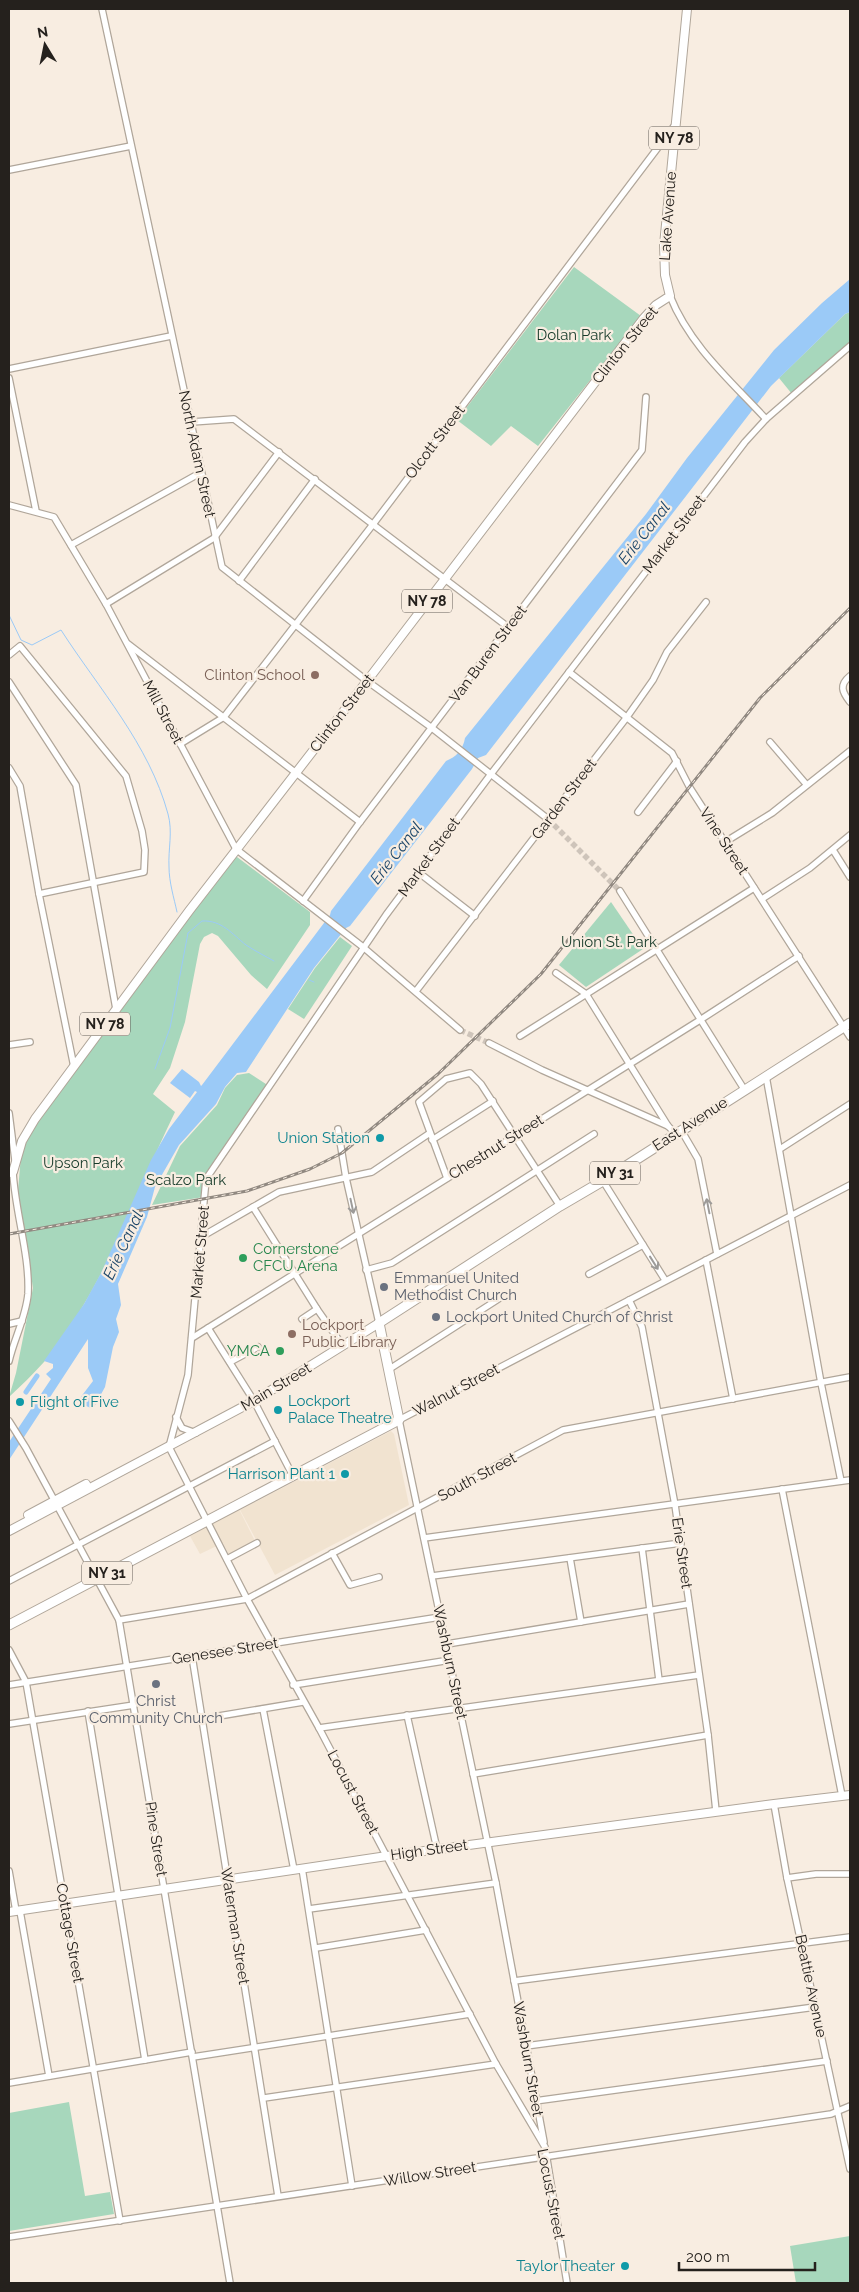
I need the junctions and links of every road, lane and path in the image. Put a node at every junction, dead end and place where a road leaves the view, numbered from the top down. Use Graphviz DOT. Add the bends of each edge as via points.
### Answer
graph roads {
  1 [pos="102,9"];
  2 [pos="687,9"];
  3 [pos="675,125"];
  4 [pos="131,146"];
  5 [pos="9,170"];
  6 [pos="670,296"];
  7 [pos="171,336"];
  8 [pos="850,346"];
  9 [pos="9,369"];
  10 [pos="9,378"];
  11 [pos="646,397"];
  12 [pos="766,419"];
  13 [pos="192,422"];
  14 [pos="279,452"];
  15 [pos="200,473"];
  16 [pos="314,479"];
  17 [pos="9,505"];
  18 [pos="36,511"];
  19 [pos="374,523"];
  20 [pos="214,538"];
  21 [pos="71,545"];
  22 [pos="444,579"];
  23 [pos="239,581"];
  24 [pos="706,602"];
  25 [pos="106,604"];
  26 [pos="296,624"];
  27 [pos="508,626"];
  28 [pos="126,642"];
  29 [pos="9,655"];
  30 [pos="569,672"];
  31 [pos="850,676"];
  32 [pos="367,681"];
  33 [pos="9,682"];
  34 [pos="850,702"];
  35 [pos="224,716"];
  36 [pos="627,717"];
  37 [pos="432,728"];
  38 [pos="770,742"];
  39 [pos="180,744"];
  40 [pos="850,751"];
  41 [pos="677,761"];
  42 [pos="9,768"];
  43 [pos="296,772"];
  44 [pos="490,774"];
  45 [pos="806,784"];
  46 [pos="638,812"];
  47 [pos="548,819"];
  48 [pos="360,822"];
  49 [pos="850,835"];
  50 [pos="725,842"];
  51 [pos="236,849"];
  52 [pos="833,850"];
  53 [pos="418,872"];
  54 [pos="850,877"];
  55 [pos="94,884"];
  56 [pos="754,888"];
  57 [pos="620,891"];
  58 [pos="38,894"];
  59 [pos="762,899"];
  60 [pos="303,901"];
  61 [pos="475,916"];
  62 [pos="363,947"];
  63 [pos="656,950"];
  64 [pos="799,956"];
  65 [pos="556,973"];
  66 [pos="416,992"];
  67 [pos="586,994"];
  68 [pos="116,1009"];
  69 [pos="700,1020"];
  70 [pos="847,1025"];
  71 [pos="460,1030"];
  72 [pos="520,1036"];
  73 [pos="850,1038"];
  74 [pos="30,1042"];
  75 [pos="489,1042"];
  76 [pos="9,1045"];
  77 [pos="630,1064"];
  78 [pos="74,1067"];
  79 [pos="766,1076"];
  80 [pos="586,1090"];
  81 [pos="744,1090"];
  82 [pos="493,1101"];
  83 [pos="850,1104"];
  84 [pos="9,1113"];
  85 [pos="11,1125"];
  86 [pos="668,1126"];
  87 [pos="338,1129"];
  88 [pos="678,1132"];
  89 [pos="430,1133"];
  90 [pos="594,1134"];
  91 [pos="514,1136"];
  92 [pos="23,1138"];
  93 [pos="432,1140"];
  94 [pos="780,1149"];
  95 [pos="15,1162"];
  96 [pos="11,1172"];
  97 [pos="537,1172"];
  98 [pos="346,1178"];
  99 [pos="447,1178"];
  100 [pos="603,1181"];
  101 [pos="850,1185"];
  102 [pos="560,1206"];
  103 [pos="253,1207"];
  104 [pos="792,1215"];
  105 [pos="358,1234"];
  106 [pos="201,1237"];
  107 [pos="644,1245"];
  108 [pos="717,1254"];
  109 [pos="706,1260"];
  110 [pos="366,1270"];
  111 [pos="295,1273"];
  112 [pos="589,1274"];
  113 [pos="665,1280"];
  114 [pos="500,1298"];
  115 [pos="629,1300"];
  116 [pos="317,1309"];
  117 [pos="302,1319"];
  118 [pos="22,1321"];
  119 [pos="9,1324"];
  120 [pos="379,1324"];
  121 [pos="208,1328"];
  122 [pos="192,1338"];
  123 [pos="342,1344"];
  124 [pos="258,1346"];
  125 [pos="9,1357"];
  126 [pos="230,1362"];
  127 [pos="388,1370"];
  128 [pos="850,1377"];
  129 [pos="821,1383"];
  130 [pos="253,1399"];
  131 [pos="733,1399"];
  132 [pos="658,1414"];
  133 [pos="176,1417"];
  134 [pos="399,1420"];
  135 [pos="9,1421"];
  136 [pos="193,1432"];
  137 [pos="275,1441"];
  138 [pos="169,1445"];
  139 [pos="293,1476"];
  140 [pos="850,1480"];
  141 [pos="841,1481"];
  142 [pos="188,1487"];
  143 [pos="782,1489"];
  144 [pos="55,1503"];
  145 [pos="675,1505"];
  146 [pos="417,1509"];
  147 [pos="206,1521"];
  148 [pos="9,1525"];
  149 [pos="9,1531"];
  150 [pos="424,1538"];
  151 [pos="257,1543"];
  152 [pos="681,1543"];
  153 [pos="78,1544"];
  154 [pos="642,1548"];
  155 [pos="332,1553"];
  156 [pos="570,1558"];
  157 [pos="227,1559"];
  158 [pos="432,1576"];
  159 [pos="379,1577"];
  160 [pos="96,1578"];
  161 [pos="9,1581"];
  162 [pos="247,1599"];
  163 [pos="689,1604"];
  164 [pos="651,1610"];
  165 [pos="440,1617"];
  166 [pos="119,1620"];
  167 [pos="581,1622"];
  168 [pos="9,1625"];
  169 [pos="271,1644"];
  170 [pos="447,1644"];
  171 [pos="9,1650"];
  172 [pos="192,1656"];
  173 [pos="450,1660"];
  174 [pos="128,1666"];
  175 [pos="699,1675"];
  176 [pos="659,1680"];
  177 [pos="26,1682"];
  178 [pos="293,1685"];
  179 [pos="9,1686"];
  180 [pos="303,1702"];
  181 [pos="134,1704"];
  182 [pos="459,1708"];
  183 [pos="263,1709"];
  184 [pos="88,1711"];
  185 [pos="407,1715"];
  186 [pos="201,1719"];
  187 [pos="32,1720"];
  188 [pos="9,1724"];
  189 [pos="319,1728"];
  190 [pos="708,1735"];
  191 [pos="473,1774"];
  192 [pos="846,1796"];
  193 [pos="774,1804"];
  194 [pos="716,1812"];
  195 [pos="488,1842"];
  196 [pos="437,1849"];
  197 [pos="387,1856"];
  198 [pos="298,1869"];
  199 [pos="9,1871"];
  200 [pos="850,1874"];
  201 [pos="788,1878"];
  202 [pos="227,1880"];
  203 [pos="496,1883"];
  204 [pos="165,1890"];
  205 [pos="408,1895"];
  206 [pos="118,1896"];
  207 [pos="65,1904"];
  208 [pos="309,1909"];
  209 [pos="15,1912"];
  210 [pos="426,1930"];
  211 [pos="850,1937"];
  212 [pos="802,1943"];
  213 [pos="316,1948"];
  214 [pos="514,1981"];
  215 [pos="815,2007"];
  216 [pos="470,2014"];
  217 [pos="329,2034"];
  218 [pos="526,2046"];
  219 [pos="255,2047"];
  220 [pos="192,2054"];
  221 [pos="145,2060"];
  222 [pos="827,2061"];
  223 [pos="496,2064"];
  224 [pos="93,2069"];
  225 [pos="49,2076"];
  226 [pos="9,2083"];
  227 [pos="337,2087"];
  228 [pos="264,2098"];
  229 [pos="535,2101"];
  230 [pos="850,2106"];
  231 [pos="838,2110"];
  232 [pos="545,2147"];
  233 [pos="546,2156"];
  234 [pos="849,2160"];
  235 [pos="850,2169"];
  236 [pos="352,2186"];
  237 [pos="278,2196"];
  238 [pos="217,2205"];
  239 [pos="120,2221"];
  240 [pos="9,2238"];
  241 [pos="230,2283"];
  242 [pos="567,2283"];
  1 -- 4 [label="street, North Adam Street"];
  2 -- 3 [label="main road, Lake Avenue / NY 78"];
  3 -- 6 [label="main road, Lake Avenue / NY 78" via="664,255"];
  3 -- 19 [label="street, Olcott Street"];
  4 -- 5 [label="street"];
  4 -- 7 [label="street, North Adam Street"];
  6 -- 12 [label="street, Lake Avenue" via="692,338"];
  6 -- 22 [label="main road, Clinton Street / NY 78" via="644,318"];
  7 -- 9 [label="street"];
  7 -- 13 [label="street, North Adam Street"];
  8 -- 12 [label="street, Market Street"];
  10 -- 18 [label="street"];
  11 -- 27 [label="street, Van Buren Street" via="642,450"];
  12 -- 30 [label="street, Market Street"];
  13 -- 14 [label="street" via="234,419"];
  13 -- 15 [label="street, North Adam Street"];
  14 -- 16 [label="street"];
  14 -- 20 [label="street"];
  15 -- 20 [label="street, North Adam Street"];
  15 -- 21 [label="street"];
  16 -- 19 [label="street"];
  16 -- 23 [label="street"];
  17 -- 18 [label="street, Mill Street"];
  18 -- 21 [label="street, Mill Street" via="54,517"];
  19 -- 22 [label="street"];
  19 -- 26 [label="street, Olcott Street"];
  20 -- 23 [label="street, North Adam Street" via="222,567"];
  20 -- 25 [label="street"];
  21 -- 25 [label="street, Mill Street"];
  22 -- 27 [label="street"];
  22 -- 32 [label="main road, Clinton Street / NY 78"];
  23 -- 26 [label="street, North Adam Street"];
  24 -- 36 [label="street, Garden Street" via="667,652 653,680"];
  25 -- 28 [label="street, Mill Street"];
  26 -- 32 [label="street, North Adam Street"];
  26 -- 35 [label="street, Olcott Street"];
  27 -- 37 [label="street, Van Buren Street"];
  28 -- 35 [label="street"];
  28 -- 39 [label="street, Mill Street"];
  29 -- 55 [label="street" via="20,646 126,776 146,850 144,872"];
  30 -- 36 [label="street, Vine Street"];
  30 -- 44 [label="street, Market Street"];
  31 -- 34 [label="street" via="842,687"];
  32 -- 37 [label="street, North Adam Street"];
  32 -- 43 [label="main road, Clinton Street / NY 78"];
  33 -- 55 [label="street" via="76,785"];
  35 -- 39 [label="street, Olcott Street"];
  35 -- 43 [label="street"];
  36 -- 41 [label="street, Vine Street" via="672,753"];
  36 -- 47 [label="street, Garden Street"];
  37 -- 44 [label="street, North Adam Street"];
  37 -- 48 [label="street, Van Buren Street"];
  38 -- 45 [label="street"];
  39 -- 51 [label="street, Mill Street"];
  40 -- 45 [label="street"];
  41 -- 46 [label="street"];
  41 -- 50 [label="street, Vine Street" via="690,788"];
  42 -- 58 [label="street" via="20,786"];
  43 -- 48 [label="street"];
  43 -- 51 [label="main road, Clinton Street / NY 78"];
  44 -- 47 [label="street, North Adam Street"];
  44 -- 53 [label="street, Market Street"];
  45 -- 50 [label="street" via="772,813"];
  47 -- 61 [label="street, Garden Street"];
  48 -- 60 [label="street, Van Buren Street"];
  49 -- 52 [label="street"];
  50 -- 56 [label="street, Vine Street"];
  51 -- 60 [label="street, Mill Street"];
  51 -- 68 [label="main road, Clinton Street / NY 78"];
  52 -- 54 [label="street"];
  52 -- 59 [label="street"];
  53 -- 61 [label="street"];
  53 -- 62 [label="street, Market Street"];
  55 -- 58 [label="street"];
  55 -- 68 [label="street"];
  56 -- 59 [label="street, Vine Street"];
  56 -- 63 [label="street"];
  57 -- 63 [label="street"];
  58 -- 78 [label="street"];
  59 -- 64 [label="street, Vine Street"];
  60 -- 62 [label="street, Mill Street"];
  61 -- 66 [label="street, Garden Street"];
  62 -- 66 [label="street, Mill Street"];
  62 -- 106 [label="street, Market Street" via="206,1179"];
  63 -- 67 [label="street"];
  63 -- 69 [label="street"];
  64 -- 69 [label="street, Chestnut Street"];
  64 -- 70 [label="street, Vine Street"];
  65 -- 67 [label="street"];
  66 -- 71 [label="street, Mill Street"];
  67 -- 72 [label="street"];
  67 -- 77 [label="street"];
  68 -- 78 [label="main road, Clinton Street / NY 78"];
  69 -- 77 [label="street, Chestnut Street"];
  69 -- 81 [label="street"];
  70 -- 73 [label="street, Vine Street"];
  70 -- 79 [label="highway, East Avenue / NY 31"];
  74 -- 76 [label="street"];
  75 -- 80 [label="street"];
  77 -- 80 [label="street, Chestnut Street"];
  77 -- 86 [label="street"];
  78 -- 92 [label="main road, Clinton Street / NY 78"];
  79 -- 81 [label="highway, East Avenue / NY 31"];
  79 -- 94 [label="street"];
  80 -- 86 [label="street"];
  80 -- 91 [label="street, Chestnut Street"];
  81 -- 88 [label="highway, East Avenue / NY 31"];
  82 -- 89 [label="street" via="470,1073 446,1079 419,1102"];
  82 -- 91 [label="street"];
  82 -- 93 [label="street"];
  83 -- 94 [label="street"];
  84 -- 85 [label="street"];
  85 -- 92 [label="street" via="17,1138"];
  85 -- 95 [label="street"];
  86 -- 88 [label="street"];
  87 -- 98 [label="street, Washburn Street"];
  88 -- 100 [label="highway, East Avenue / NY 31"];
  108 -- 88 [label="street, one-way" via="698,1158"];
  89 -- 93 [label="street"];
  89 -- 98 [label="street" via="372,1172"];
  90 -- 97 [label="street"];
  91 -- 97 [label="street"];
  91 -- 99 [label="street, Chestnut Street"];
  92 -- 95 [label="main road, NY 78"];
  93 -- 99 [label="street"];
  94 -- 104 [label="street"];
  95 -- 96 [label="main road, NY 78"];
  96 -- 118 [label="street" via="28,1294"];
  97 -- 102 [label="street"];
  97 -- 110 [label="street" via="392,1263"];
  98 -- 103 [label="street" via="279,1192"];
  98 -- 105 [label="street, Washburn Street, one-way"];
  99 -- 105 [label="street, Chestnut Street"];
  100 -- 102 [label="highway, East Avenue / NY 31"];
  100 -- 107 [label="street"];
  101 -- 104 [label="street, Walnut Street"];
  102 -- 120 [label="highway, East Avenue / NY 31"];
  103 -- 106 [label="street"];
  103 -- 111 [label="street"];
  104 -- 108 [label="street, Walnut Street"];
  104 -- 129 [label="street"];
  105 -- 110 [label="street, Washburn Street"];
  105 -- 111 [label="street, Chestnut Street"];
  106 -- 122 [label="street, Market Street"];
  107 -- 112 [label="street"];
  107 -- 113 [label="street, one-way"];
  108 -- 109 [label="street, Walnut Street"];
  109 -- 113 [label="street, Walnut Street"];
  109 -- 131 [label="street"];
  110 -- 120 [label="street, Washburn Street"];
  111 -- 116 [label="street"];
  111 -- 121 [label="street, Chestnut Street"];
  113 -- 115 [label="street, Walnut Street"];
  114 -- 127 [label="street"];
  115 -- 132 [label="street, Erie Street" via="642,1328"];
  115 -- 134 [label="street, Walnut Street"];
  116 -- 117 [label="street"];
  116 -- 123 [label="street"];
  118 -- 119 [label="street"];
  118 -- 125 [label="street"];
  120 -- 123 [label="main road, Main Street"];
  120 -- 127 [label="highway, Washburn Street"];
  121 -- 122 [label="street, Chestnut Street"];
  121 -- 126 [label="street"];
  122 -- 133 [label="street, Market Street" via="188,1375"];
  123 -- 130 [label="main road, Main Street"];
  124 -- 126 [label="street"];
  126 -- 130 [label="street"];
  127 -- 134 [label="highway, Washburn Street"];
  128 -- 129 [label="street, South Street"];
  129 -- 131 [label="street, South Street"];
  129 -- 141 [label="street"];
  130 -- 136 [label="main road, Main Street"];
  130 -- 137 [label="street"];
  131 -- 132 [label="street, South Street"];
  132 -- 145 [label="street, Erie Street"];
  132 -- 146 [label="street, South Street" via="563,1430"];
  133 -- 136 [label="street" via="182,1428"];
  133 -- 138 [label="street, Market Street"];
  134 -- 139 [label="highway, Walnut Street / NY 31"];
  134 -- 146 [label="street, Washburn Street"];
  135 -- 144 [label="street, Pine Street"];
  136 -- 138 [label="main road, Main Street"];
  137 -- 139 [label="street"];
  137 -- 142 [label="street"];
  138 -- 142 [label="street, Locust Street"];
  138 -- 144 [label="main road, Main Street"];
  139 -- 147 [label="highway, Walnut Street / NY 31"];
  140 -- 141 [label="street"];
  141 -- 143 [label="street"];
  142 -- 147 [label="street, Locust Street"];
  142 -- 153 [label="street"];
  143 -- 145 [label="street"];
  143 -- 192 [label="street"];
  144 -- 148 [label="main road, Main Street"];
  144 -- 149 [label="main road, Main Street"];
  144 -- 153 [label="street, Pine Street"];
  145 -- 150 [label="street"];
  145 -- 152 [label="street, Erie Street"];
  146 -- 150 [label="street, Washburn Street"];
  146 -- 155 [label="street, South Street"];
  147 -- 157 [label="street, Locust Street"];
  147 -- 160 [label="highway, Walnut Street / NY 31"];
  150 -- 158 [label="street, Washburn Street"];
  151 -- 157 [label="street"];
  152 -- 154 [label="street"];
  152 -- 163 [label="street, Erie Street"];
  153 -- 160 [label="street, Pine Street"];
  153 -- 161 [label="street"];
  154 -- 156 [label="street"];
  154 -- 164 [label="street"];
  155 -- 159 [label="street" via="350,1585"];
  155 -- 162 [label="street, South Street"];
  156 -- 158 [label="street"];
  156 -- 167 [label="street"];
  157 -- 162 [label="street, Locust Street"];
  158 -- 165 [label="street, Washburn Street"];
  160 -- 166 [label="street, Pine Street"];
  160 -- 168 [label="highway, Walnut Street / NY 31"];
  162 -- 166 [label="street, South Street"];
  162 -- 169 [label="street, Locust Street"];
  163 -- 164 [label="street"];
  163 -- 175 [label="street, Erie Street"];
  164 -- 167 [label="street"];
  164 -- 176 [label="street"];
  165 -- 169 [label="street, Genesee Street"];
  165 -- 170 [label="street, Washburn Street"];
  166 -- 174 [label="street, Pine Street"];
  167 -- 170 [label="street"];
  169 -- 172 [label="street, Genesee Street"];
  169 -- 178 [label="street, Locust Street"];
  170 -- 173 [label="street, Washburn Street"];
  171 -- 177 [label="street, Cottage Street"];
  172 -- 174 [label="street, Genesee Street"];
  172 -- 186 [label="street, Waterman Street"];
  173 -- 178 [label="street"];
  173 -- 182 [label="street, Washburn Street"];
  174 -- 177 [label="street, Genesee Street"];
  174 -- 181 [label="street, Pine Street"];
  175 -- 176 [label="street"];
  175 -- 190 [label="street, Erie Street"];
  176 -- 182 [label="street"];
  177 -- 179 [label="street, Genesee Street"];
  177 -- 187 [label="street, Cottage Street"];
  178 -- 180 [label="street, Locust Street"];
  180 -- 183 [label="street"];
  180 -- 189 [label="street, Locust Street"];
  181 -- 184 [label="street"];
  181 -- 204 [label="street, Pine Street"];
  182 -- 185 [label="street"];
  182 -- 191 [label="street, Washburn Street"];
  183 -- 186 [label="street"];
  183 -- 198 [label="street"];
  184 -- 187 [label="street"];
  184 -- 206 [label="street"];
  185 -- 189 [label="street"];
  185 -- 196 [label="street"];
  186 -- 202 [label="street, Waterman Street"];
  187 -- 188 [label="street"];
  187 -- 207 [label="street, Cottage Street"];
  189 -- 197 [label="street, Locust Street"];
  190 -- 191 [label="street"];
  190 -- 194 [label="street, Erie Street"];
  191 -- 195 [label="street, Washburn Street"];
  192 -- 193 [label="main road, High Street"];
  193 -- 194 [label="main road, High Street"];
  193 -- 201 [label="street, Beattie Avenue"];
  194 -- 195 [label="main road, High Street"];
  195 -- 196 [label="main road, High Street"];
  195 -- 203 [label="street, Washburn Street"];
  196 -- 197 [label="main road, High Street"];
  197 -- 198 [label="main road, High Street"];
  197 -- 205 [label="street, Locust Street"];
  198 -- 202 [label="main road, High Street"];
  198 -- 208 [label="street"];
  199 -- 209 [label="street"];
  200 -- 201 [label="street"];
  201 -- 212 [label="street, Beattie Avenue"];
  202 -- 204 [label="main road, High Street"];
  202 -- 219 [label="street, Waterman Street"];
  203 -- 205 [label="street"];
  203 -- 214 [label="street, Washburn Street"];
  204 -- 206 [label="main road, High Street"];
  204 -- 220 [label="street, Pine Street"];
  205 -- 208 [label="street"];
  205 -- 210 [label="street, Locust Street"];
  206 -- 207 [label="main road, High Street"];
  206 -- 221 [label="street"];
  207 -- 209 [label="main road, High Street"];
  207 -- 224 [label="street, Cottage Street"];
  208 -- 213 [label="street"];
  209 -- 225 [label="street"];
  210 -- 213 [label="street"];
  210 -- 216 [label="street, Locust Street"];
  211 -- 212 [label="street"];
  212 -- 214 [label="street"];
  212 -- 215 [label="street, Beattie Avenue"];
  213 -- 217 [label="street"];
  214 -- 218 [label="street, Washburn Street"];
  215 -- 218 [label="street"];
  215 -- 222 [label="street, Beattie Avenue"];
  216 -- 217 [label="street"];
  216 -- 223 [label="street, Locust Street"];
  217 -- 219 [label="street"];
  217 -- 227 [label="street"];
  218 -- 229 [label="street, Washburn Street"];
  219 -- 220 [label="street"];
  219 -- 228 [label="street, Waterman Street"];
  220 -- 221 [label="street"];
  220 -- 238 [label="street, Pine Street"];
  221 -- 224 [label="street"];
  222 -- 229 [label="street"];
  222 -- 231 [label="street, Beattie Avenue"];
  223 -- 227 [label="street"];
  223 -- 232 [label="street, Locust Street"];
  224 -- 225 [label="street"];
  224 -- 239 [label="street, Cottage Street"];
  225 -- 226 [label="street"];
  227 -- 228 [label="street"];
  227 -- 236 [label="street"];
  228 -- 237 [label="street, Waterman Street"];
  229 -- 232 [label="street, Washburn Street"];
  230 -- 231 [label="street, Willow Street"];
  231 -- 233 [label="street, Willow Street" via="831,2114"];
  231 -- 234 [label="street, Beattie Avenue"];
  232 -- 233 [label="street, Locust Street"];
  233 -- 236 [label="street, Willow Street"];
  233 -- 242 [label="street, Locust Street"];
  234 -- 235 [label="street, Beattie Avenue"];
  236 -- 237 [label="street, Willow Street"];
  237 -- 238 [label="street, Willow Street"];
  238 -- 239 [label="street, Willow Street"];
  238 -- 241 [label="street, Pine Street"];
  239 -- 240 [label="street, Willow Street"];
}
